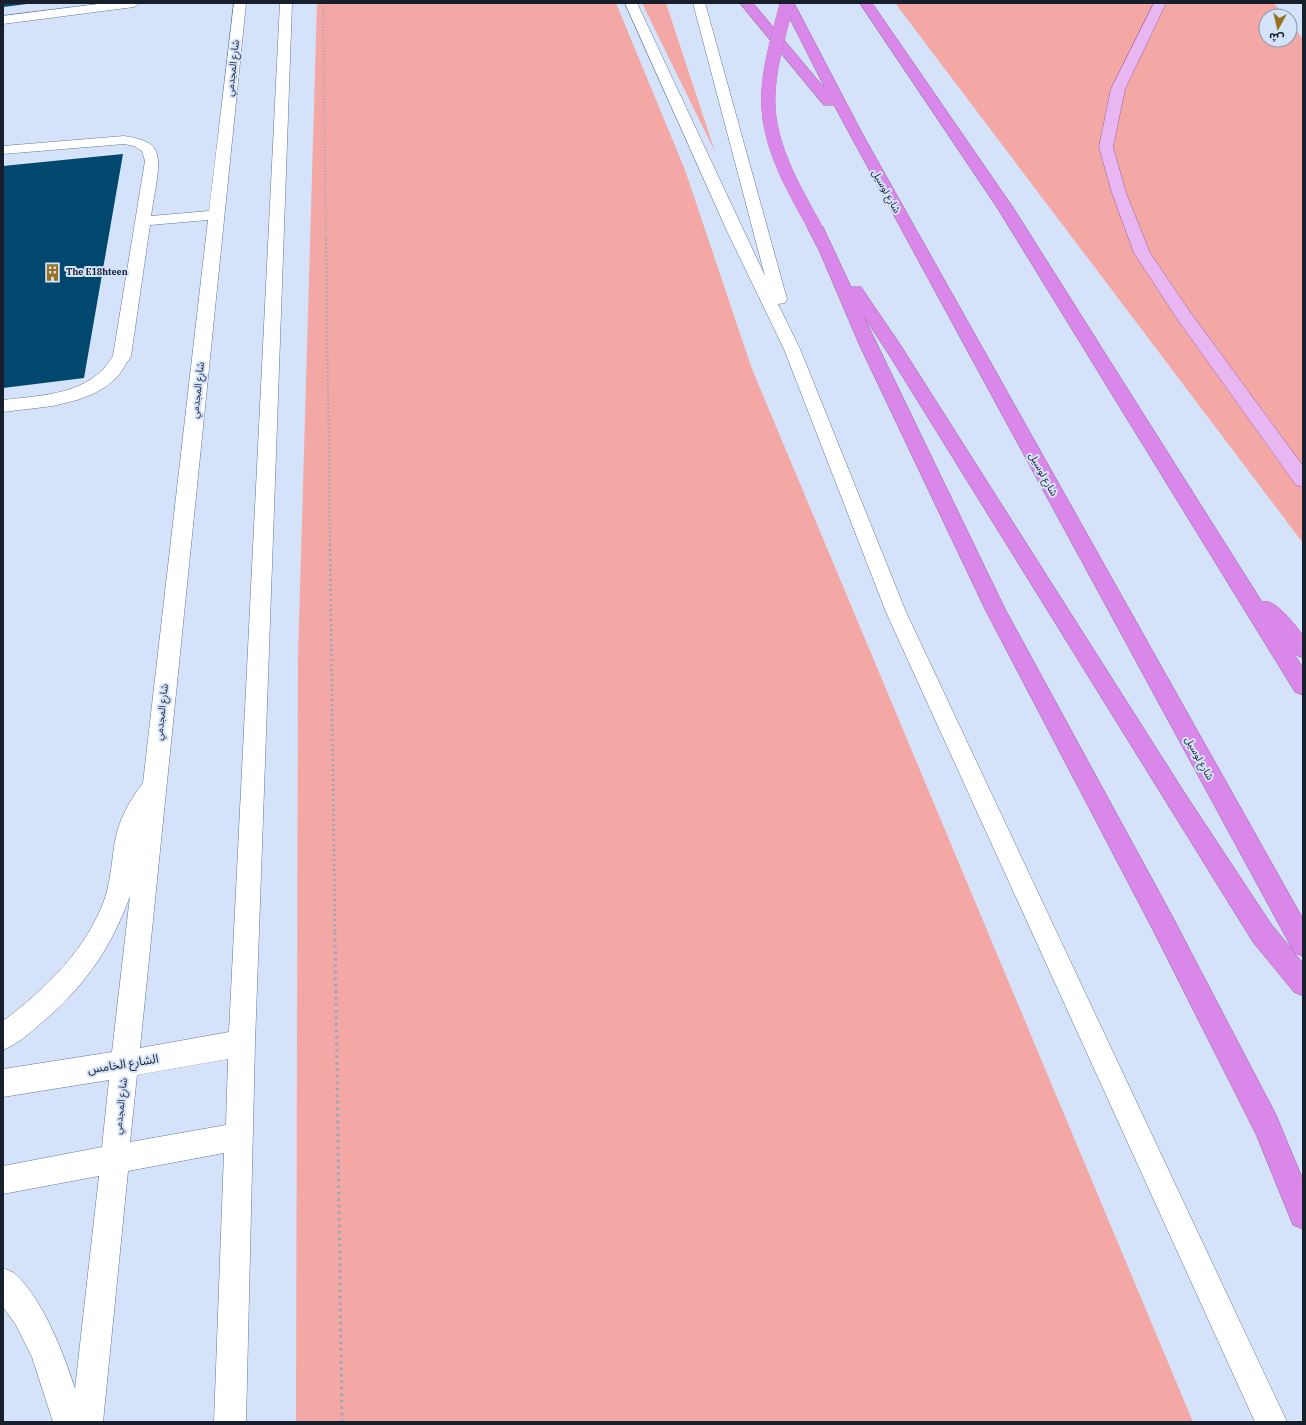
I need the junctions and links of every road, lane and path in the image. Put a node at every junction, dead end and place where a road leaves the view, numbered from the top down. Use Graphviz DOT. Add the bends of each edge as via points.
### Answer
graph roads {
  1 [pos="134,3"];
  2 [pos="240,3"];
  3 [pos="286,3"];
  4 [pos="323,3"];
  5 [pos="631,3"];
  6 [pos="700,3"];
  7 [pos="746,3"];
  8 [pos="787,3"];
  9 [pos="866,3"];
  10 [pos="1160,3"];
  11 [pos="3,20"];
  12 [pos="856,135"];
  13 [pos="3,150"];
  14 [pos="216,215"];
  15 [pos="143,220"];
  16 [pos="827,250"];
  17 [pos="792,348"];
  18 [pos="3,406"];
  19 [pos="1303,480"];
  20 [pos="1228,567"];
  21 [pos="1303,649"];
  22 [pos="1303,686"];
  23 [pos="153,787"];
  24 [pos="1303,944"];
  25 [pos="1303,983"];
  26 [pos="3,1037"];
  27 [pos="242,1043"];
  28 [pos="124,1064"];
  29 [pos="3,1083"];
  30 [pos="239,1136"];
  31 [pos="115,1159"];
  32 [pos="3,1180"];
  33 [pos="1303,1215"];
  34 [pos="3,1283"];
  35 [pos="69,1422"];
  36 [pos="87,1422"];
  37 [pos="230,1422"];
  38 [pos="342,1422"];
  39 [pos="1271,1422"];
  1 -- 11 [label="street"];
  2 -- 14 [label="street, شارع المجدمي"];
  3 -- 27 [label="street"];
  4 -- 38 [label="path"];
  5 -- 17 [label="street" via="735,231"];
  6 -- 17 [label="street"];
  7 -- 12 [label="highway"];
  8 -- 12 [label="highway, شارع لوسيل"];
  8 -- 16 [label="highway, bridge" via="770,86 769,115 798,198"];
  9 -- 20 [label="highway" via="1006,209"];
  10 -- 19 [label="main road" via="1118,89 1106,147 1118,193 1142,253 1184,316"];
  12 -- 24 [label="highway, شارع لوسيل"];
  13 -- 15 [label="street" via="114,139 140,143 152,156"];
  14 -- 15 [label="street"];
  14 -- 23 [label="street, شارع المجدمي"];
  15 -- 18 [label="street" via="122,356 118,364 103,380 80,393 53,400"];
  16 -- 25 [label="highway" via="895,350 1262,933"];
  16 -- 33 [label="highway" via="871,352 993,604 1263,1118"];
  17 -- 39 [label="street" via="896,612"];
  20 -- 21 [label="highway"];
  20 -- 22 [label="highway"];
  23 -- 26 [label="street" via="134,817 128,833 117,896 95,944 59,990 37,1012"];
  23 -- 28 [label="street, شارع المجدمي"];
  27 -- 28 [label="street, الشارع الخامس"];
  27 -- 30 [label="street"];
  28 -- 29 [label="street, الشارع الخامس"];
  28 -- 31 [label="street, شارع المجدمي"];
  30 -- 31 [label="street"];
  30 -- 37 [label="street"];
  31 -- 32 [label="street"];
  31 -- 36 [label="street, شارع المجدمي"];
  34 -- 35 [label="street" via="35,1328 56,1374"];
}
